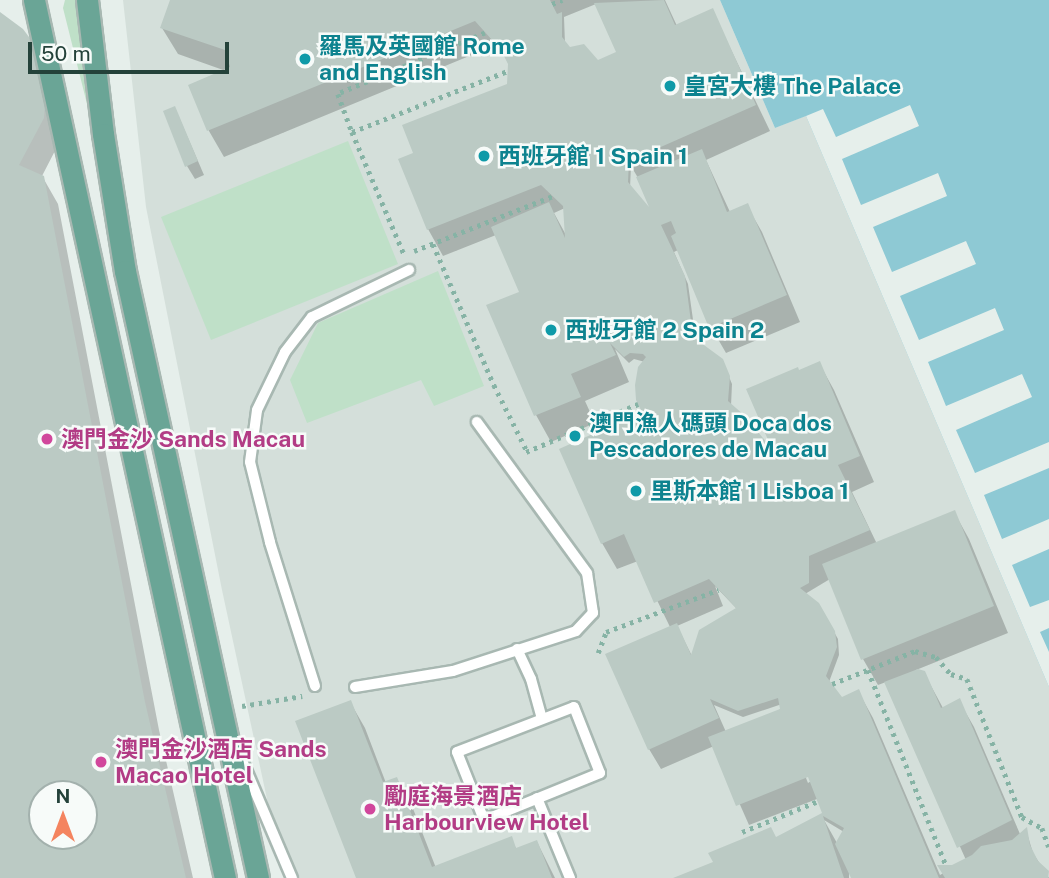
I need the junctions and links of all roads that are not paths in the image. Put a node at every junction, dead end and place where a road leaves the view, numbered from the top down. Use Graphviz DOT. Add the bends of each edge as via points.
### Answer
graph roads {
  1 [pos="87,0"];
  2 [pos="36,2"];
  3 [pos="409,270"];
  4 [pos="477,422"];
  5 [pos="517,649"];
  6 [pos="355,687"];
  7 [pos="315,690"];
  8 [pos="221,710"];
  9 [pos="542,719"];
  10 [pos="537,798"];
  11 [pos="225,878"];
  12 [pos="258,878"];
  13 [pos="292,878"];
  14 [pos="570,878"];
  1 -- 8 [label="main road" via="125,271"];
  2 -- 11 [label="main road"];
  3 -- 7 [label="lane" via="312,317 285,352 257,410 250,462"];
  4 -- 5 [label="lane" via="587,573 593,613 576,631"];
  5 -- 6 [label="lane" via="453,671"];
  5 -- 9 [label="lane"];
  8 -- 12 [label="main road"];
  8 -- 13 [label="lane"];
  9 -- 10 [label="lane" via="573,707 600,774"];
  9 -- 10 [label="lane" via="457,752 484,820"];
  10 -- 14 [label="lane"];
}
